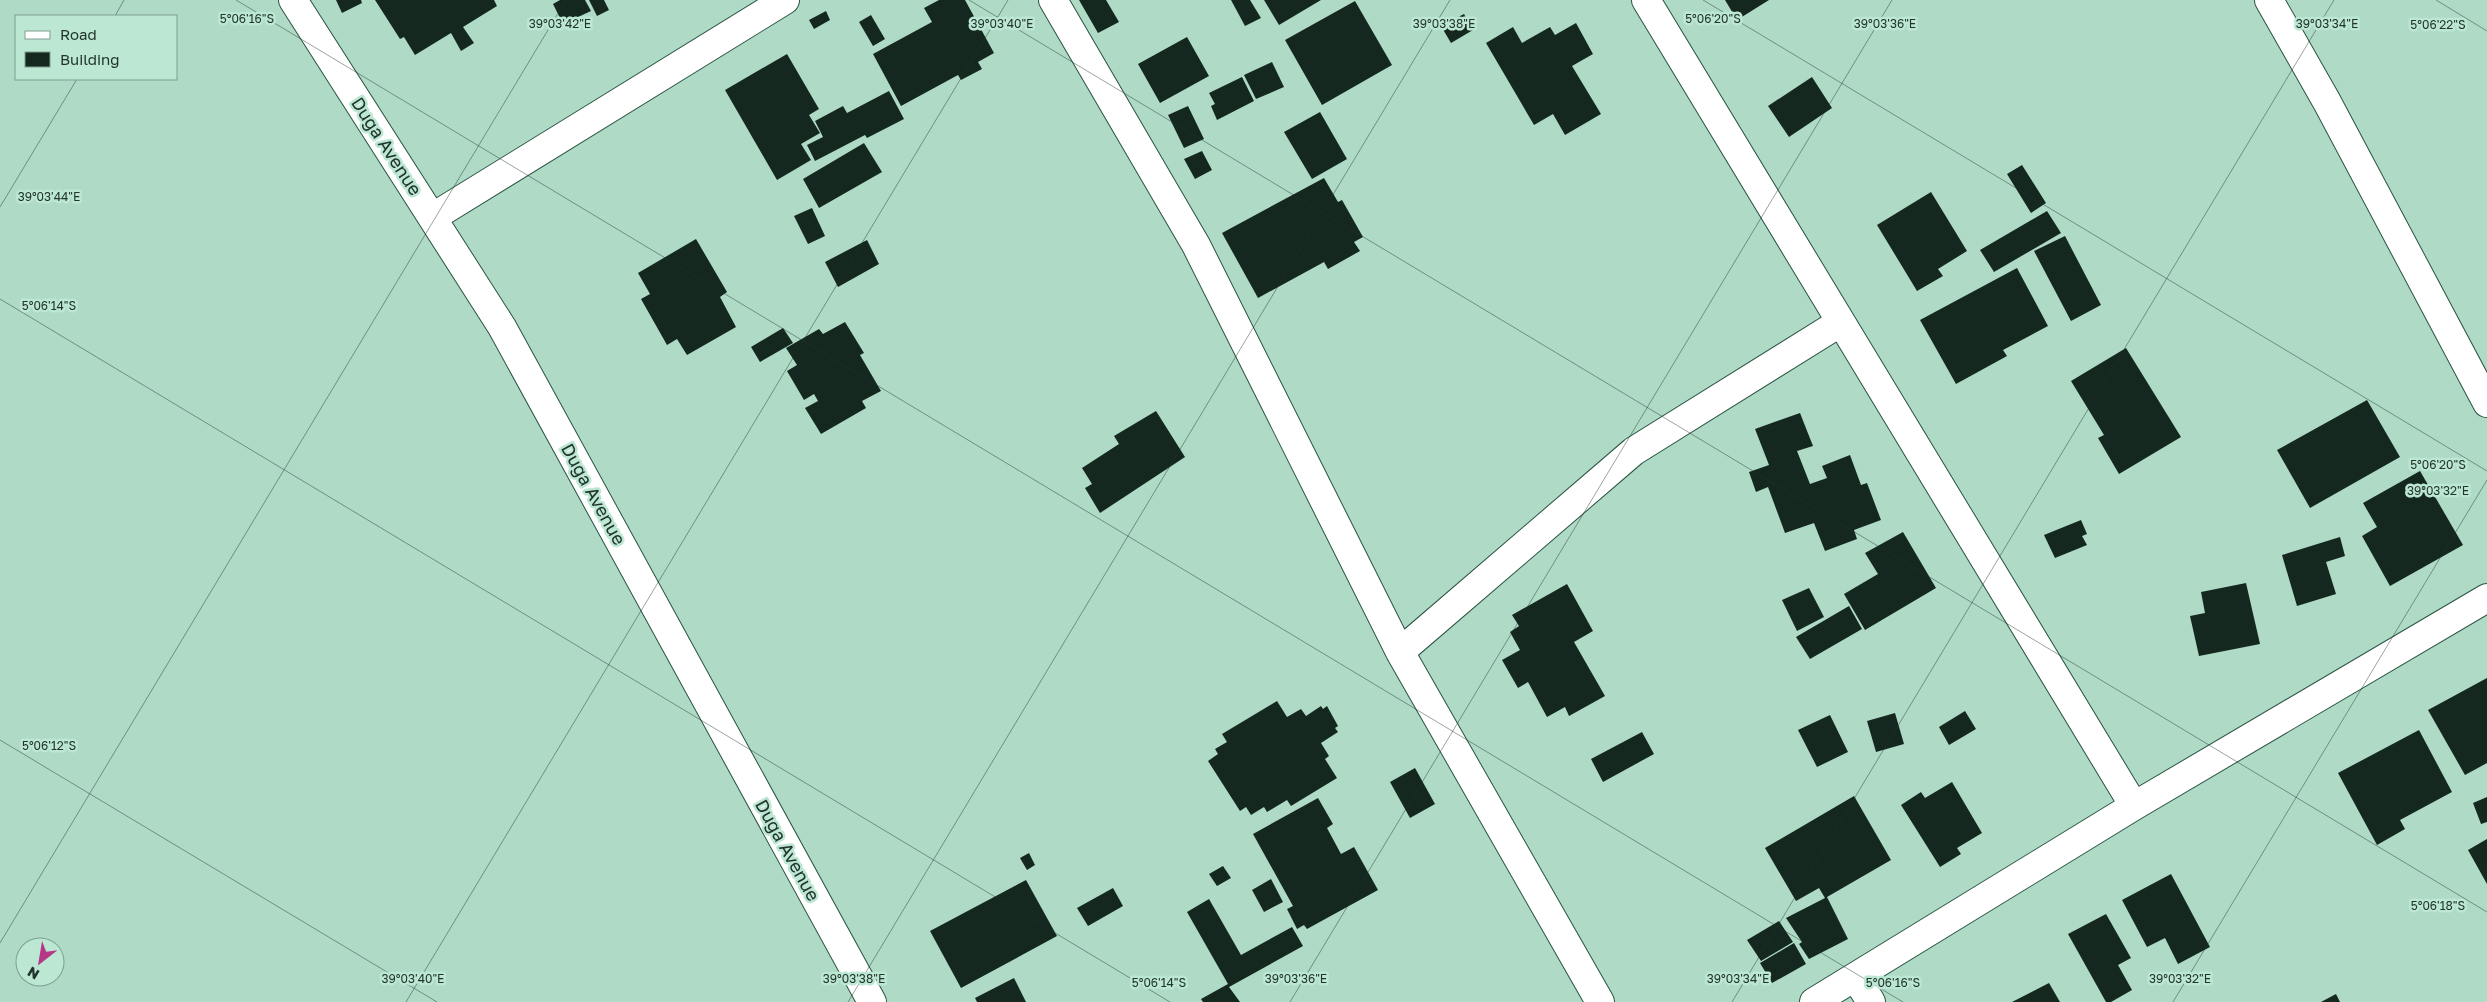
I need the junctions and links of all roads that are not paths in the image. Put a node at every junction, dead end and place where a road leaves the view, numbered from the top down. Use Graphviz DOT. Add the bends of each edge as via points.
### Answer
graph roads {
  1 [pos="293,0"];
  2 [pos="785,0"];
  3 [pos="1053,0"];
  4 [pos="1646,0"];
  5 [pos="2269,0"];
  6 [pos="433,217"];
  7 [pos="1841,322"];
  8 [pos="2487,403"];
  9 [pos="2487,598"];
  10 [pos="1400,652"];
  11 [pos="2134,806"];
  12 [pos="1856,978"];
  13 [pos="872,1002"];
  14 [pos="1600,1002"];
  15 [pos="1814,1002"];
  16 [pos="1871,1002"];
  1 -- 6 [label="street, Duga Avenue"];
  2 -- 6 [label="street"];
  3 -- 10 [label="street" via="1196,246"];
  4 -- 7 [label="street"];
  5 -- 8 [label="street"];
  6 -- 13 [label="street, Duga Avenue" via="502,327"];
  7 -- 10 [label="street" via="1634,451"];
  7 -- 11 [label="street"];
  9 -- 11 [label="street"];
  10 -- 14 [label="street"];
  11 -- 12 [label="street"];
  12 -- 15 [label="street"];
  12 -- 16 [label="street"];
}
